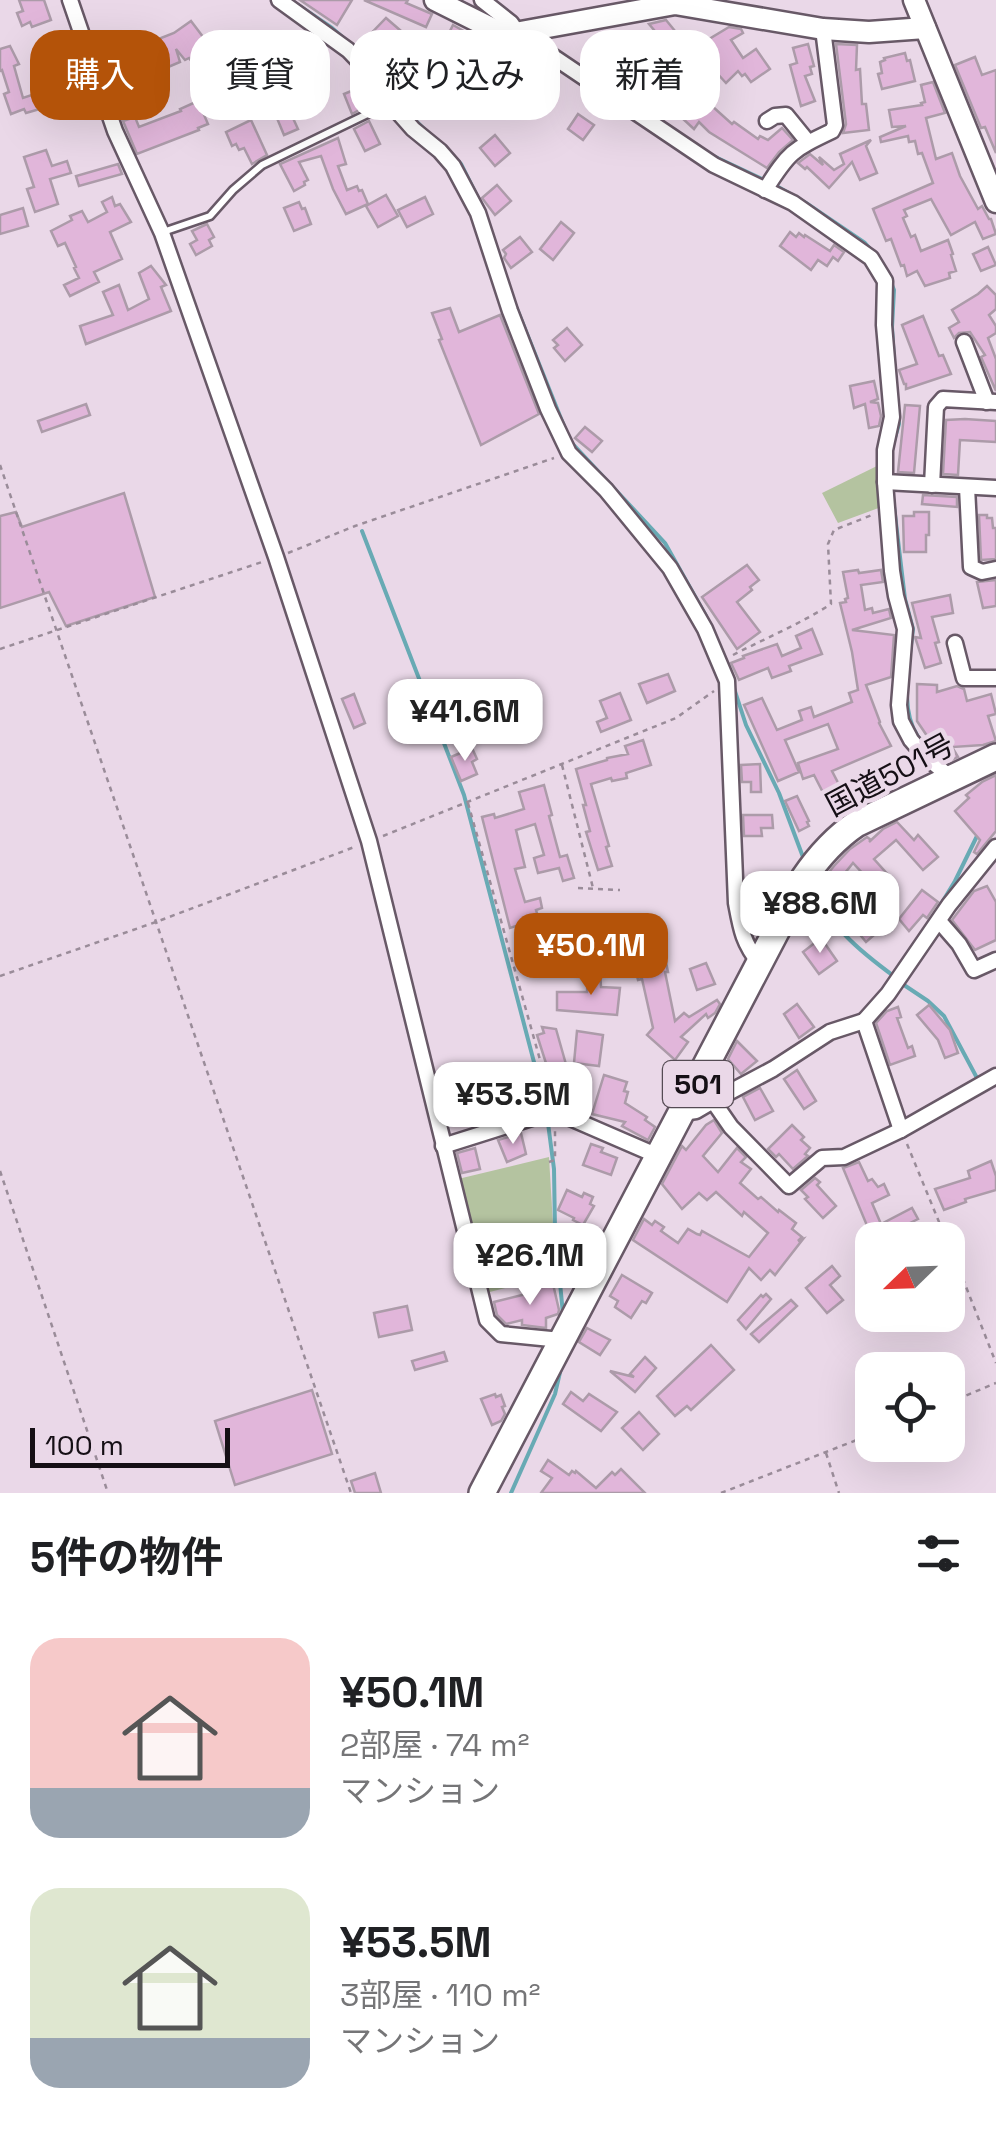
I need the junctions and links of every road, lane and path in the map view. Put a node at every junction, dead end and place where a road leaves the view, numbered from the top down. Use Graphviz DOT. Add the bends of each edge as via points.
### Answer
graph roads {
  1 [pos="70,0"];
  2 [pos="278,0"];
  3 [pos="434,0"];
  4 [pos="482,0"];
  5 [pos="914,0"];
  6 [pos="823,28"];
  7 [pos="925,28"];
  8 [pos="498,30"];
  9 [pos="516,30"];
  10 [pos="534,30"];
  11 [pos="350,52"];
  12 [pos="560,61"];
  13 [pos="356,120"];
  14 [pos="405,120"];
  15 [pos="767,121"];
  16 [pos="808,142"];
  17 [pos="765,190"];
  18 [pos="996,202"];
  19 [pos="162,233"];
  20 [pos="964,342"];
  21 [pos="992,402"];
  22 [pos="569,452"];
  23 [pos="0,465"];
  24 [pos="891,483"];
  25 [pos="932,485"];
  26 [pos="968,487"];
  27 [pos="996,488"];
  28 [pos="887,509"];
  29 [pos="276,558"];
  30 [pos="996,569"];
  31 [pos="56,629"];
  32 [pos="955,642"];
  33 [pos="0,649"];
  34 [pos="720,662"];
  35 [pos="996,678"];
  36 [pos="727,682"];
  37 [pos="996,756"];
  38 [pos="562,763"];
  39 [pos="952,779"];
  40 [pos="468,802"];
  41 [pos="369,842"];
  42 [pos="994,857"];
  43 [pos="578,888"];
  44 [pos="593,888"];
  45 [pos="620,890"];
  46 [pos="940,921"];
  47 [pos="156,922"];
  48 [pos="996,960"];
  49 [pos="760,964"];
  50 [pos="0,976"];
  51 [pos="864,1020"];
  52 [pos="996,1076"];
  53 [pos="713,1101"];
  54 [pos="554,1111"];
  55 [pos="682,1113"];
  56 [pos="901,1130"];
  57 [pos="443,1146"];
  58 [pos="658,1156"];
  59 [pos="549,1162"];
  60 [pos="0,1172"];
  61 [pos="939,1222"];
  62 [pos="965,1286"];
  63 [pos="561,1340"];
  64 [pos="996,1363"];
  65 [pos="996,1383"];
  66 [pos="965,1396"];
  67 [pos="855,1441"];
  68 [pos="826,1453"];
  69 [pos="108,1493"];
  70 [pos="352,1493"];
  71 [pos="482,1493"];
  72 [pos="720,1493"];
  73 [pos="839,1493"];
  1 -- 19 [label="street" via="116,131"];
  2 -- 11 [label="street"];
  3 -- 8 [label="main road"];
  4 -- 9 [label="street"];
  5 -- 7 [label="main road"];
  6 -- 7 [label="main road"];
  6 -- 10 [label="main road" via="675,4"];
  6 -- 16 [label="street" via="836,125"];
  7 -- 18 [label="main road"];
  12 -- 17 [label="street" via="714,165"];
  13 -- 19 [label="lane" via="262,165 210,216"];
  14 -- 22 [label="street" via="462,182"];
  15 -- 16 [label="street" via="786,115"];
  16 -- 17 [label="street" via="786,157"];
  17 -- 24 [label="street" via="870,258 885,281 892,417 885,450"];
  19 -- 29 [label="street"];
  20 -- 21 [label="street"];
  21 -- 25 [label="street" via="942,399 936,407"];
  22 -- 29 [label="path"];
  22 -- 34 [label="street" via="670,568"];
  23 -- 31 [label="path"];
  24 -- 25 [label="street"];
  24 -- 28 [label="street"];
  25 -- 26 [label="street"];
  26 -- 27 [label="street"];
  26 -- 30 [label="street" via="971,566"];
  28 -- 34 [label="path" via="834,530 828,544 831,604"];
  28 -- 39 [label="street" via="905,630 901,721 924,755"];
  29 -- 31 [label="path"];
  29 -- 41 [label="street"];
  31 -- 33 [label="path"];
  31 -- 47 [label="path"];
  32 -- 35 [label="street" via="964,678"];
  34 -- 36 [label="street"];
  36 -- 38 [label="path" via="676,718"];
  36 -- 49 [label="street" via="736,903 742,937"];
  37 -- 39 [label="highway, 国道501号 / 501"];
  38 -- 40 [label="path"];
  38 -- 44 [label="path"];
  39 -- 49 [label="highway, 国道501号 / 501" via="856,824 826,848"];
  40 -- 41 [label="path"];
  40 -- 54 [label="path"];
  41 -- 47 [label="path"];
  41 -- 57 [label="street"];
  42 -- 46 [label="street"];
  43 -- 44 [label="path"];
  44 -- 45 [label="path"];
  46 -- 48 [label="street" via="974,970"];
  46 -- 51 [label="street"];
  47 -- 50 [label="path"];
  47 -- 70 [label="path"];
  49 -- 55 [label="highway, 国道501号 / 501"];
  51 -- 53 [label="street" via="830,1032"];
  51 -- 56 [label="street"];
  52 -- 56 [label="street"];
  53 -- 55 [label="street"];
  53 -- 56 [label="street" via="789,1186 822,1158 844,1158"];
  54 -- 57 [label="street"];
  54 -- 58 [label="street"];
  54 -- 59 [label="path" via="556,1160"];
  55 -- 58 [label="highway, 国道501号 / 501"];
  56 -- 61 [label="path"];
  57 -- 63 [label="street" via="487,1320 500,1334"];
  58 -- 63 [label="highway, 国道501号 / 501"];
  60 -- 69 [label="path"];
  62 -- 64 [label="path"];
  63 -- 71 [label="highway, 国道501号 / 501"];
  65 -- 66 [label="path"];
  67 -- 68 [label="path"];
  68 -- 72 [label="path"];
  68 -- 73 [label="path"];
}
